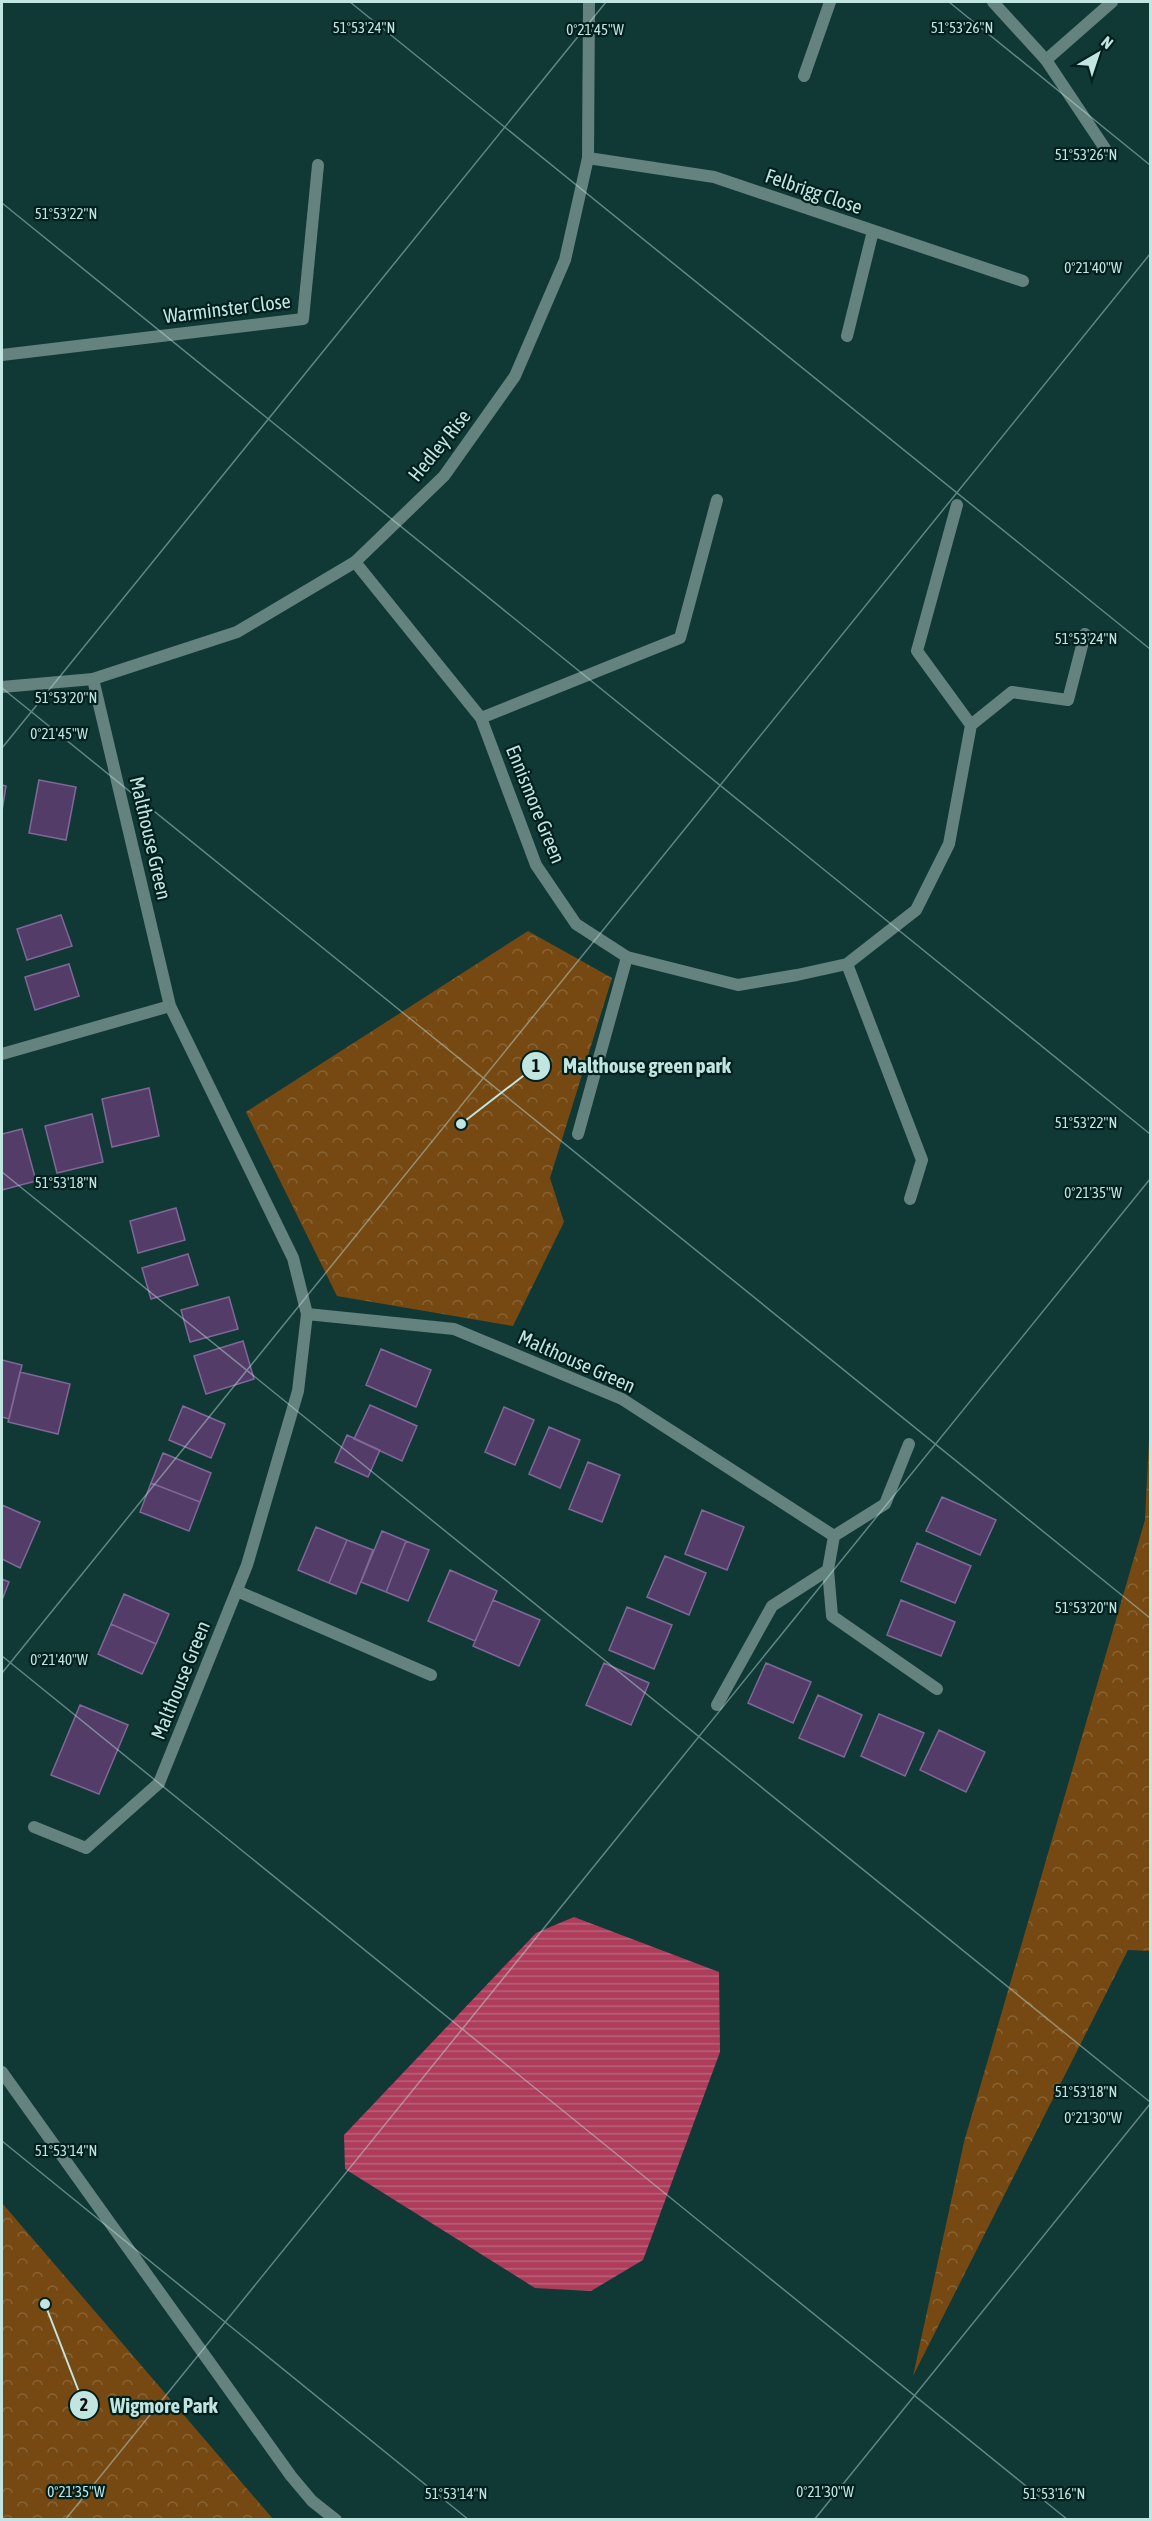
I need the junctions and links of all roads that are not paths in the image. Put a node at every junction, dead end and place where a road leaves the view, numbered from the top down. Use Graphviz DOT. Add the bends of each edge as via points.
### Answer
graph roads {
  1 [pos="589,2"];
  2 [pos="830,2"];
  3 [pos="993,2"];
  4 [pos="1112,2"];
  5 [pos="1046,60"];
  6 [pos="804,76"];
  7 [pos="1106,150"];
  8 [pos="588,158"];
  9 [pos="318,165"];
  10 [pos="873,231"];
  11 [pos="1023,281"];
  12 [pos="847,336"];
  13 [pos="2,356"];
  14 [pos="717,500"];
  15 [pos="957,505"];
  16 [pos="355,562"];
  17 [pos="1085,634"];
  18 [pos="93,679"];
  19 [pos="2,687"];
  20 [pos="481,718"];
  21 [pos="971,725"];
  22 [pos="627,957"];
  23 [pos="847,963"];
  24 [pos="170,1006"];
  25 [pos="2,1054"];
  26 [pos="578,1134"];
  27 [pos="910,1199"];
  28 [pos="308,1314"];
  29 [pos="909,1444"];
  30 [pos="834,1536"];
  31 [pos="828,1570"];
  32 [pos="237,1590"];
  33 [pos="431,1675"];
  34 [pos="937,1689"];
  35 [pos="717,1705"];
  36 [pos="34,1827"];
  37 [pos="2,2072"];
  38 [pos="336,2520"];
  1 -- 8 [label="street, Hedley Rise"];
  2 -- 6 [label="street"];
  3 -- 5 [label="street"];
  4 -- 5 [label="street"];
  5 -- 7 [label="street"];
  8 -- 10 [label="street, Felbrigg Close" via="714,177"];
  8 -- 16 [label="street, Hedley Rise" via="565,260 515,376 444,476"];
  9 -- 13 [label="street, Warminster Close" via="303,319"];
  10 -- 11 [label="street, Felbrigg Close"];
  10 -- 12 [label="street"];
  14 -- 20 [label="street" via="680,638"];
  15 -- 21 [label="street" via="917,651"];
  16 -- 18 [label="street, Hedley Rise" via="237,632"];
  16 -- 20 [label="street, Ennismore Green"];
  17 -- 21 [label="street" via="1068,700 1012,692"];
  18 -- 19 [label="street, Hedley Rise"];
  18 -- 24 [label="street, Malthouse Green"];
  20 -- 22 [label="street, Ennismore Green" via="536,865 576,924"];
  21 -- 23 [label="street, Ennismore Green" via="950,844 916,910"];
  22 -- 23 [label="street, Ennismore Green" via="738,985"];
  22 -- 26 [label="street"];
  23 -- 27 [label="street" via="922,1160"];
  24 -- 25 [label="street"];
  24 -- 28 [label="street, Malthouse Green" via="293,1257"];
  28 -- 30 [label="street, Malthouse Green" via="454,1329 622,1399"];
  28 -- 32 [label="street, Malthouse Green" via="298,1391"];
  29 -- 30 [label="street" via="885,1504"];
  30 -- 31 [label="street"];
  31 -- 34 [label="street" via="832,1616"];
  31 -- 35 [label="street" via="772,1606"];
  32 -- 33 [label="street"];
  32 -- 36 [label="street, Malthouse Green" via="159,1783 86,1848"];
  37 -- 38 [label="street" via="285,2468 312,2501"];
}
